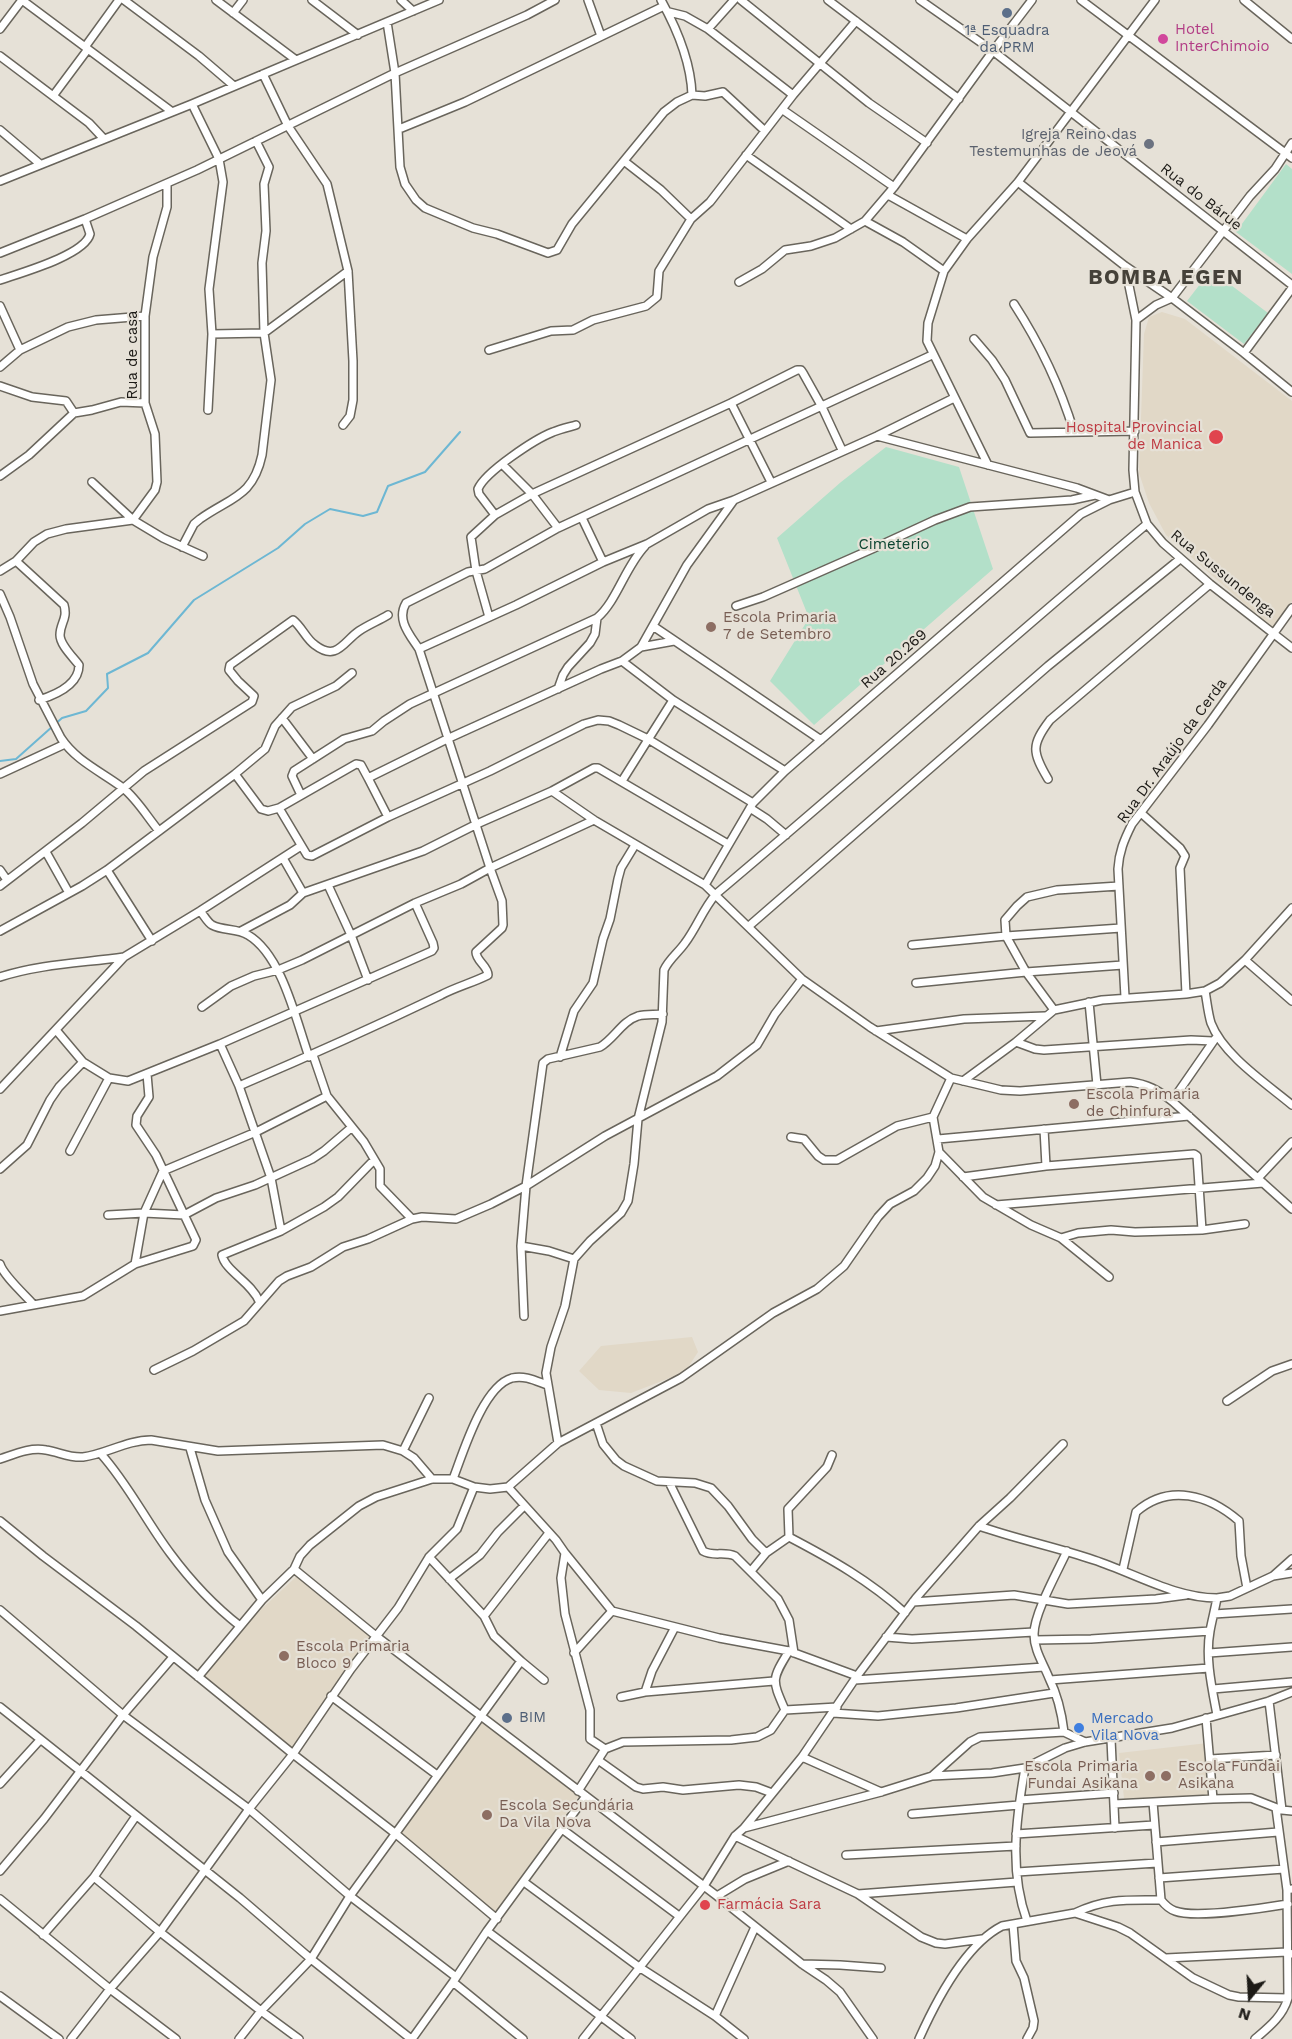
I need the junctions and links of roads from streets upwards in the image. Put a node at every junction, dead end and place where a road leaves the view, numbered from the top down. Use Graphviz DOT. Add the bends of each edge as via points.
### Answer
graph roads {
  1 [pos="22,0"];
  2 [pos="119,0"];
  3 [pos="124,0"];
  4 [pos="216,0"];
  5 [pos="243,0"];
  6 [pos="312,0"];
  7 [pos="401,0"];
  8 [pos="439,0"];
  9 [pos="555,0"];
  10 [pos="588,0"];
  11 [pos="734,0"];
  12 [pos="741,0"];
  13 [pos="828,0"];
  14 [pos="920,0"];
  15 [pos="1032,0"];
  16 [pos="1082,0"];
  17 [pos="1155,0"];
  18 [pos="1244,0"];
  19 [pos="664,6"];
  20 [pos="413,11"];
  21 [pos="233,13"];
  22 [pos="856,21"];
  23 [pos="387,22"];
  24 [pos="0,28"];
  25 [pos="708,29"];
  26 [pos="358,35"];
  27 [pos="601,36"];
  28 [pos="1128,36"];
  29 [pos="1292,39"];
  30 [pos="87,48"];
  31 [pos="993,51"];
  32 [pos="0,56"];
  33 [pos="296,60"];
  34 [pos="820,63"];
  35 [pos="395,73"];
  36 [pos="262,74"];
  37 [pos="234,86"];
  38 [pos="692,95"];
  39 [pos="793,95"];
  40 [pos="53,96"];
  41 [pos="959,99"];
  42 [pos="192,104"];
  43 [pos="783,110"];
  44 [pos="171,111"];
  45 [pos="1070,112"];
  46 [pos="288,126"];
  47 [pos="399,129"];
  48 [pos="0,130"];
  49 [pos="765,131"];
  50 [pos="104,139"];
  51 [pos="256,141"];
  52 [pos="1292,142"];
  53 [pos="927,143"];
  54 [pos="1285,153"];
  55 [pos="746,155"];
  56 [pos="1292,158"];
  57 [pos="219,159"];
  58 [pos="624,161"];
  59 [pos="40,164"];
  60 [pos="0,181"];
  61 [pos="1018,182"];
  62 [pos="167,184"];
  63 [pos="894,188"];
  64 [pos="888,195"];
  65 [pos="85,219"];
  66 [pos="691,219"];
  67 [pos="865,221"];
  68 [pos="851,229"];
  69 [pos="1223,232"];
  70 [pos="967,239"];
  71 [pos="0,253"];
  72 [pos="1125,266"];
  73 [pos="348,271"];
  74 [pos="944,271"];
  75 [pos="0,280"];
  76 [pos="739,282"];
  77 [pos="1292,287"];
  78 [pos="1172,298"];
  79 [pos="1014,304"];
  80 [pos="0,306"];
  81 [pos="145,316"];
  82 [pos="1136,320"];
  83 [pos="264,333"];
  84 [pos="212,334"];
  85 [pos="974,339"];
  86 [pos="20,350"];
  87 [pos="489,350"];
  88 [pos="1244,353"];
  89 [pos="932,355"];
  90 [pos="0,367"];
  91 [pos="0,386"];
  92 [pos="1292,392"];
  93 [pos="954,398"];
  94 [pos="145,403"];
  95 [pos="730,404"];
  96 [pos="822,407"];
  97 [pos="208,410"];
  98 [pos="74,413"];
  99 [pos="576,425"];
  100 [pos="343,426"];
  101 [pos="1135,431"];
  102 [pos="1074,432"];
  103 [pos="877,436"];
  104 [pos="748,441"];
  105 [pos="842,450"];
  106 [pos="502,464"];
  107 [pos="988,465"];
  108 [pos="0,476"];
  109 [pos="92,482"];
  110 [pos="771,482"];
  111 [pos="1135,492"];
  112 [pos="532,494"];
  113 [pos="1095,495"];
  114 [pos="734,500"];
  115 [pos="1109,500"];
  116 [pos="495,515"];
  117 [pos="582,518"];
  118 [pos="133,520"];
  119 [pos="1147,524"];
  120 [pos="558,528"];
  121 [pos="647,544"];
  122 [pos="182,547"];
  123 [pos="203,556"];
  124 [pos="1180,559"];
  125 [pos="16,561"];
  126 [pos="603,562"];
  127 [pos="0,571"];
  128 [pos="476,571"];
  129 [pos="1210,584"];
  130 [pos="0,594"];
  131 [pos="736,606"];
  132 [pos="1292,608"];
  133 [pos="388,615"];
  134 [pos="489,617"];
  135 [pos="597,618"];
  136 [pos="653,626"];
  137 [pos="1274,633"];
  138 [pos="674,641"];
  139 [pos="641,647"];
  140 [pos="1292,648"];
  141 [pos="419,649"];
  142 [pos="622,661"];
  143 [pos="352,673"];
  144 [pos="558,689"];
  145 [pos="434,694"];
  146 [pos="39,700"];
  147 [pos="673,700"];
  148 [pos="282,718"];
  149 [pos="447,739"];
  150 [pos="648,739"];
  151 [pos="821,740"];
  152 [pos="65,744"];
  153 [pos="313,759"];
  154 [pos="785,771"];
  155 [pos="0,774"];
  156 [pos="235,774"];
  157 [pos="368,778"];
  158 [pos="1048,779"];
  159 [pos="622,781"];
  160 [pos="463,782"];
  161 [pos="124,789"];
  162 [pos="552,791"];
  163 [pos="301,795"];
  164 [pos="752,805"];
  165 [pos="279,808"];
  166 [pos="1141,813"];
  167 [pos="388,817"];
  168 [pos="594,820"];
  169 [pos="477,824"];
  170 [pos="159,831"];
  171 [pos="786,835"];
  172 [pos="728,844"];
  173 [pos="635,845"];
  174 [pos="301,846"];
  175 [pos="46,852"];
  176 [pos="283,858"];
  177 [pos="490,868"];
  178 [pos="0,870"];
  179 [pos="107,870"];
  180 [pos="7,880"];
  181 [pos="328,885"];
  182 [pos="705,885"];
  183 [pos="0,886"];
  184 [pos="1119,886"];
  185 [pos="69,893"];
  186 [pos="303,893"];
  187 [pos="716,894"];
  188 [pos="415,903"];
  189 [pos="1292,908"];
  190 [pos="200,911"];
  191 [pos="749,926"];
  192 [pos="1121,928"];
  193 [pos="0,931"];
  194 [pos="241,931"];
  195 [pos="351,935"];
  196 [pos="1006,936"];
  197 [pos="152,941"];
  198 [pos="912,945"];
  199 [pos="124,957"];
  200 [pos="1245,960"];
  201 [pos="1123,965"];
  202 [pos="278,970"];
  203 [pos="1026,972"];
  204 [pos="0,977"];
  205 [pos="802,979"];
  206 [pos="368,980"];
  207 [pos="916,983"];
  208 [pos="1205,991"];
  209 [pos="1186,994"];
  210 [pos="1125,997"];
  211 [pos="1292,1001"];
  212 [pos="1089,1002"];
  213 [pos="202,1007"];
  214 [pos="1054,1010"];
  215 [pos="294,1013"];
  216 [pos="663,1014"];
  217 [pos="1045,1016"];
  218 [pos="56,1030"];
  219 [pos="876,1031"];
  220 [pos="1215,1037"];
  221 [pos="1016,1042"];
  222 [pos="220,1044"];
  223 [pos="1094,1046"];
  224 [pos="311,1056"];
  225 [pos="560,1057"];
  226 [pos="83,1062"];
  227 [pos="147,1074"];
  228 [pos="109,1078"];
  229 [pos="951,1078"];
  230 [pos="963,1081"];
  231 [pos="1097,1085"];
  232 [pos="239,1086"];
  233 [pos="0,1089"];
  234 [pos="327,1096"];
  235 [pos="1172,1101"];
  236 [pos="1292,1105"];
  237 [pos="1189,1116"];
  238 [pos="933,1117"];
  239 [pos="638,1119"];
  240 [pos="352,1127"];
  241 [pos="1044,1129"];
  242 [pos="256,1132"];
  243 [pos="791,1137"];
  244 [pos="938,1138"];
  245 [pos="1292,1142"];
  246 [pos="70,1151"];
  247 [pos="939,1152"];
  248 [pos="374,1160"];
  249 [pos="1046,1167"];
  250 [pos="0,1169"];
  251 [pos="163,1171"];
  252 [pos="963,1177"];
  253 [pos="271,1178"];
  254 [pos="1261,1180"];
  255 [pos="526,1186"];
  256 [pos="1200,1189"];
  257 [pos="996,1205"];
  258 [pos="1292,1209"];
  259 [pos="144,1212"];
  260 [pos="108,1215"];
  261 [pos="184,1215"];
  262 [pos="411,1219"];
  263 [pos="1245,1224"];
  264 [pos="1202,1230"];
  265 [pos="281,1231"];
  266 [pos="1061,1238"];
  267 [pos="521,1246"];
  268 [pos="574,1259"];
  269 [pos="0,1264"];
  270 [pos="135,1264"];
  271 [pos="1109,1277"];
  272 [pos="259,1301"];
  273 [pos="33,1304"];
  274 [pos="0,1311"];
  275 [pos="524,1316"];
  276 [pos="1292,1364"];
  277 [pos="154,1370"];
  278 [pos="547,1385"];
  279 [pos="429,1398"];
  280 [pos="1227,1401"];
  281 [pos="596,1423"];
  282 [pos="558,1443"];
  283 [pos="1063,1444"];
  284 [pos="190,1448"];
  285 [pos="403,1451"];
  286 [pos="101,1454"];
  287 [pos="832,1455"];
  288 [pos="0,1459"];
  289 [pos="432,1479"];
  290 [pos="453,1479"];
  291 [pos="669,1482"];
  292 [pos="474,1487"];
  293 [pos="508,1487"];
  294 [pos="524,1506"];
  295 [pos="0,1521"];
  296 [pos="979,1526"];
  297 [pos="549,1533"];
  298 [pos="789,1537"];
  299 [pos="1067,1551"];
  300 [pos="565,1553"];
  301 [pos="766,1553"];
  302 [pos="429,1557"];
  303 [pos="1292,1559"];
  304 [pos="294,1569"];
  305 [pos="1123,1569"];
  306 [pos="751,1571"];
  307 [pos="1292,1573"];
  308 [pos="1273,1576"];
  309 [pos="448,1579"];
  310 [pos="1247,1588"];
  311 [pos="1186,1594"];
  312 [pos="1217,1598"];
  313 [pos="262,1600"];
  314 [pos="1045,1600"];
  315 [pos="913,1602"];
  316 [pos="1292,1609"];
  317 [pos="0,1610"];
  318 [pos="612,1611"];
  319 [pos="905,1613"];
  320 [pos="1214,1614"];
  321 [pos="484,1616"];
  322 [pos="240,1626"];
  323 [pos="675,1627"];
  324 [pos="1210,1631"];
  325 [pos="376,1636"];
  326 [pos="1035,1636"];
  327 [pos="886,1637"];
  328 [pos="1292,1647"];
  329 [pos="792,1652"];
  330 [pos="574,1653"];
  331 [pos="1209,1653"];
  332 [pos="173,1657"];
  333 [pos="521,1661"];
  334 [pos="1044,1667"];
  335 [pos="1209,1668"];
  336 [pos="198,1677"];
  337 [pos="856,1678"];
  338 [pos="544,1680"];
  339 [pos="1050,1680"];
  340 [pos="774,1681"];
  341 [pos="1292,1682"];
  342 [pos="1213,1689"];
  343 [pos="645,1692"];
  344 [pos="1292,1692"];
  345 [pos="1054,1693"];
  346 [pos="331,1696"];
  347 [pos="621,1697"];
  348 [pos="1269,1701"];
  349 [pos="0,1707"];
  350 [pos="785,1710"];
  351 [pos="835,1710"];
  352 [pos="123,1715"];
  353 [pos="482,1715"];
  354 [pos="1217,1715"];
  355 [pos="1206,1718"];
  356 [pos="1064,1732"];
  357 [pos="1111,1739"];
  358 [pos="40,1740"];
  359 [pos="1085,1743"];
  360 [pos="605,1749"];
  361 [pos="293,1754"];
  362 [pos="1276,1755"];
  363 [pos="802,1757"];
  364 [pos="1210,1759"];
  365 [pos="598,1760"];
  366 [pos="1026,1768"];
  367 [pos="81,1771"];
  368 [pos="437,1775"];
  369 [pos="932,1776"];
  370 [pos="0,1784"];
  371 [pos="578,1791"];
  372 [pos="881,1792"];
  373 [pos="772,1793"];
  374 [pos="1114,1793"];
  375 [pos="586,1796"];
  376 [pos="1214,1798"];
  377 [pos="1153,1802"];
  378 [pos="1019,1803"];
  379 [pos="1114,1804"];
  380 [pos="249,1809"];
  381 [pos="1279,1809"];
  382 [pos="1292,1811"];
  383 [pos="912,1814"];
  384 [pos="136,1816"];
  385 [pos="1154,1826"];
  386 [pos="744,1828"];
  387 [pos="1115,1828"];
  388 [pos="562,1829"];
  389 [pos="1278,1832"];
  390 [pos="396,1834"];
  391 [pos="1016,1834"];
  392 [pos="735,1836"];
  393 [pos="1156,1842"];
  394 [pos="1016,1846"];
  395 [pos="1292,1854"];
  396 [pos="846,1855"];
  397 [pos="1282,1857"];
  398 [pos="789,1861"];
  399 [pos="1157,1863"];
  400 [pos="1284,1869"];
  401 [pos="204,1870"];
  402 [pos="0,1871"];
  403 [pos="1017,1872"];
  404 [pos="94,1877"];
  405 [pos="1159,1878"];
  406 [pos="524,1882"];
  407 [pos="1017,1882"];
  408 [pos="704,1886"];
  409 [pos="1289,1889"];
  410 [pos="858,1894"];
  411 [pos="350,1896"];
  412 [pos="717,1896"];
  413 [pos="0,1899"];
  414 [pos="1161,1900"];
  415 [pos="1288,1904"];
  416 [pos="1076,1913"];
  417 [pos="679,1916"];
  418 [pos="497,1919"];
  419 [pos="1027,1921"];
  420 [pos="1013,1924"];
  421 [pos="755,1927"];
  422 [pos="160,1932"];
  423 [pos="487,1932"];
  424 [pos="43,1935"];
  425 [pos="982,1939"];
  426 [pos="1290,1953"];
  427 [pos="1166,1958"];
  428 [pos="311,1959"];
  429 [pos="802,1964"];
  430 [pos="639,1967"];
  431 [pos="880,1968"];
  432 [pos="455,1979"];
  433 [pos="110,1989"];
  434 [pos="0,1996"];
  435 [pos="1288,1998"];
  436 [pos="261,2012"];
  437 [pos="715,2016"];
  438 [pos="600,2017"];
  439 [pos="59,2039"];
  440 [pos="71,2039"];
  441 [pos="176,2039"];
  442 [pos="239,2039"];
  443 [pos="299,2039"];
  444 [pos="412,2039"];
  445 [pos="523,2039"];
  446 [pos="583,2039"];
  447 [pos="631,2039"];
  448 [pos="744,2039"];
  449 [pos="873,2039"];
  450 [pos="919,2039"];
  451 [pos="1027,2039"];
  452 [pos="1256,2039"];
  1 -- 24 [label="street"];
  1 -- 30 [label="street"];
  2 -- 30 [label="street"];
  3 -- 37 [label="street"];
  4 -- 21 [label="street"];
  5 -- 21 [label="street"];
  6 -- 26 [label="street"];
  7 -- 20 [label="street"];
  8 -- 20 [label="street"];
  9 -- 35 [label="street"];
  10 -- 27 [label="street"];
  11 -- 25 [label="street"];
  12 -- 34 [label="street"];
  13 -- 22 [label="street"];
  14 -- 31 [label="street, Rua do Bárue"];
  15 -- 31 [label="street"];
  16 -- 28 [label="street"];
  17 -- 28 [label="street"];
  18 -- 29 [label="street"];
  19 -- 25 [label="street"];
  19 -- 27 [label="street"];
  19 -- 38 [label="street" via="690,74"];
  20 -- 23 [label="street"];
  21 -- 33 [label="street"];
  22 -- 34 [label="street"];
  22 -- 41 [label="street"];
  23 -- 26 [label="street"];
  23 -- 35 [label="street"];
  25 -- 39 [label="street"];
  26 -- 33 [label="street"];
  27 -- 47 [label="street" via="465,102"];
  28 -- 45 [label="street"];
  28 -- 54 [label="street"];
  30 -- 40 [label="street"];
  30 -- 44 [label="street"];
  31 -- 41 [label="street"];
  31 -- 45 [label="street, Rua do Bárue"];
  32 -- 40 [label="street"];
  33 -- 36 [label="street"];
  34 -- 39 [label="street"];
  34 -- 53 [label="street"];
  35 -- 46 [label="street"];
  35 -- 47 [label="street"];
  36 -- 37 [label="street"];
  36 -- 46 [label="street"];
  37 -- 42 [label="street"];
  38 -- 49 [label="street" via="727,94"];
  38 -- 58 [label="street" via="664,112"];
  39 -- 43 [label="street"];
  40 -- 50 [label="street"];
  41 -- 53 [label="street"];
  42 -- 44 [label="street"];
  42 -- 57 [label="street"];
  43 -- 49 [label="street"];
  43 -- 63 [label="street"];
  44 -- 50 [label="street"];
  45 -- 61 [label="street"];
  45 -- 69 [label="street, Rua do Bárue"];
  46 -- 51 [label="street"];
  46 -- 73 [label="street" via="327,184"];
  47 -- 58 [label="street" via="401,174 420,205 548,253 557,250 572,224"];
  48 -- 59 [label="street"];
  49 -- 55 [label="street"];
  50 -- 59 [label="street"];
  51 -- 57 [label="street"];
  51 -- 83 [label="street" via="269,167 263,193"];
  52 -- 54 [label="street"];
  53 -- 63 [label="street"];
  54 -- 56 [label="street"];
  54 -- 69 [label="street"];
  55 -- 66 [label="street" via="710,202"];
  55 -- 68 [label="street"];
  57 -- 62 [label="street"];
  57 -- 84 [label="street" via="223,182 209,289"];
  58 -- 66 [label="street"];
  59 -- 60 [label="street"];
  61 -- 70 [label="street"];
  61 -- 72 [label="street"];
  62 -- 65 [label="street"];
  62 -- 81 [label="street, Rua de casa" via="167,207 153,257"];
  63 -- 64 [label="street"];
  64 -- 67 [label="street"];
  64 -- 70 [label="street"];
  65 -- 71 [label="street"];
  65 -- 75 [label="street" via="90,234 85,244 61,258"];
  66 -- 87 [label="street" via="659,271 657,297 646,306 593,320 573,330 543,333"];
  67 -- 68 [label="street"];
  67 -- 74 [label="street"];
  68 -- 76 [label="street" via="811,246 785,250"];
  69 -- 77 [label="street, Rua do Bárue"];
  69 -- 78 [label="street"];
  70 -- 74 [label="street"];
  72 -- 78 [label="street"];
  72 -- 82 [label="street, Rua Sussundenga"];
  73 -- 83 [label="street"];
  73 -- 100 [label="street" via="353,400"];
  74 -- 89 [label="street" via="926,330"];
  77 -- 88 [label="street"];
  78 -- 82 [label="street"];
  78 -- 88 [label="street"];
  79 -- 102 [label="street" via="1064,397"];
  80 -- 86 [label="street"];
  81 -- 86 [label="street" via="78,323"];
  81 -- 94 [label="street, Rua de casa"];
  82 -- 101 [label="street, Rua Sussundenga"];
  83 -- 84 [label="street"];
  83 -- 122 [label="street" via="271,380 260,466 242,495 194,524"];
  84 -- 97 [label="street"];
  85 -- 102 [label="street" via="1000,372 1029,432"];
  86 -- 90 [label="street"];
  88 -- 92 [label="street"];
  89 -- 93 [label="street"];
  89 -- 96 [label="street"];
  91 -- 98 [label="street" via="32,397 66,401"];
  93 -- 103 [label="street"];
  93 -- 107 [label="street"];
  94 -- 98 [label="street" via="118,403"];
  94 -- 118 [label="street, Rua de casa" via="155,434 157,478 154,490"];
  95 -- 96 [label="street" via="797,369"];
  95 -- 104 [label="street"];
  95 -- 112 [label="street"];
  96 -- 104 [label="street"];
  96 -- 105 [label="street"];
  98 -- 108 [label="street"];
  99 -- 106 [label="street" via="538,439"];
  101 -- 102 [label="street"];
  101 -- 111 [label="street, Rua Sussundenga"];
  103 -- 105 [label="street"];
  103 -- 107 [label="street"];
  104 -- 110 [label="street"];
  104 -- 117 [label="street"];
  105 -- 110 [label="street"];
  106 -- 112 [label="street"];
  106 -- 116 [label="street" via="478,489"];
  107 -- 113 [label="street"];
  109 -- 118 [label="street"];
  110 -- 114 [label="street"];
  111 -- 115 [label="street, Rua 20.269"];
  111 -- 119 [label="street, Rua Sussundenga"];
  112 -- 116 [label="street"];
  112 -- 120 [label="street"];
  113 -- 115 [label="street"];
  113 -- 131 [label="street" via="970,507"];
  114 -- 121 [label="street" via="708,509"];
  114 -- 136 [label="street" via="687,565"];
  115 -- 151 [label="street, Rua 20.269" via="1081,514"];
  116 -- 128 [label="street" via="471,537"];
  117 -- 120 [label="street"];
  117 -- 126 [label="street"];
  118 -- 122 [label="street"];
  118 -- 125 [label="street" via="47,534"];
  119 -- 124 [label="street, Rua Sussundenga"];
  119 -- 171 [label="street"];
  120 -- 128 [label="street"];
  121 -- 126 [label="street"];
  121 -- 135 [label="street" via="631,562"];
  122 -- 123 [label="street"];
  124 -- 129 [label="street, Rua Sussundenga"];
  124 -- 191 [label="street" via="1048,666"];
  125 -- 127 [label="street"];
  125 -- 146 [label="street" via="64,605 66,616 60,636 79,665 68,686"];
  126 -- 134 [label="street"];
  128 -- 134 [label="street"];
  128 -- 141 [label="street" via="406,603 401,619"];
  129 -- 137 [label="street, Rua Sussundenga"];
  129 -- 158 [label="street" via="1050,720 1038,735 1035,747 1037,760"];
  130 -- 146 [label="street"];
  132 -- 137 [label="street, Rua Dr. Araújo da Cerda"];
  133 -- 161 [label="street" via="336,651 317,647 296,621 291,621 230,665 231,673 254,696 252,702 165,756"];
  134 -- 141 [label="street"];
  135 -- 144 [label="street" via="595,634 568,666"];
  135 -- 145 [label="street"];
  136 -- 138 [label="street"];
  136 -- 139 [label="street"];
  137 -- 140 [label="street, Rua Sussundenga"];
  137 -- 166 [label="street, Rua Dr. Araújo da Cerda"];
  138 -- 139 [label="street"];
  138 -- 151 [label="street"];
  139 -- 142 [label="street"];
  141 -- 145 [label="street"];
  142 -- 144 [label="street"];
  142 -- 147 [label="street"];
  143 -- 148 [label="street" via="336,686 295,704"];
  144 -- 149 [label="street"];
  145 -- 149 [label="street"];
  145 -- 153 [label="street" via="410,704 368,733 344,739"];
  146 -- 152 [label="street"];
  147 -- 150 [label="street"];
  147 -- 154 [label="street"];
  148 -- 153 [label="street"];
  148 -- 156 [label="street" via="265,749"];
  149 -- 157 [label="street"];
  149 -- 160 [label="street"];
  150 -- 159 [label="street"];
  150 -- 160 [label="street" via="609,721 597,720"];
  150 -- 164 [label="street"];
  151 -- 154 [label="street, Rua 20.269"];
  152 -- 155 [label="street"];
  152 -- 161 [label="street"];
  153 -- 163 [label="street" via="292,773"];
  154 -- 164 [label="street, Rua 20.269"];
  156 -- 165 [label="street" via="261,809"];
  156 -- 170 [label="street"];
  157 -- 163 [label="street" via="361,765 356,764"];
  157 -- 167 [label="street"];
  159 -- 162 [label="street" via="594,768"];
  159 -- 172 [label="street"];
  160 -- 167 [label="street"];
  160 -- 169 [label="street"];
  161 -- 170 [label="street"];
  161 -- 175 [label="street"];
  162 -- 168 [label="street"];
  162 -- 169 [label="street"];
  163 -- 165 [label="street"];
  164 -- 171 [label="street"];
  164 -- 172 [label="street, Rua 20.269"];
  165 -- 174 [label="street"];
  166 -- 184 [label="street, Rua Dr. Araújo da Cerda" via="1119,855"];
  166 -- 209 [label="street" via="1185,856 1180,868"];
  167 -- 174 [label="street" via="312,856"];
  168 -- 173 [label="street"];
  168 -- 177 [label="street"];
  169 -- 177 [label="street"];
  169 -- 181 [label="street" via="423,851"];
  170 -- 179 [label="street"];
  171 -- 187 [label="street"];
  172 -- 182 [label="street, Rua 20.269"];
  173 -- 182 [label="street"];
  173 -- 225 [label="street" via="621,868 593,983 574,1011"];
  174 -- 176 [label="street"];
  175 -- 180 [label="street"];
  175 -- 185 [label="street"];
  176 -- 186 [label="street"];
  176 -- 190 [label="street"];
  177 -- 188 [label="street"];
  177 -- 224 [label="street" via="502,901 503,925 476,952 488,975"];
  178 -- 180 [label="street"];
  179 -- 185 [label="street"];
  179 -- 197 [label="street"];
  180 -- 183 [label="street"];
  181 -- 186 [label="street"];
  181 -- 195 [label="street"];
  182 -- 187 [label="street"];
  184 -- 192 [label="street, Rua Dr. Araújo da Cerda"];
  184 -- 196 [label="street" via="1027,897 1005,920"];
  185 -- 193 [label="street"];
  186 -- 194 [label="street" via="290,905"];
  187 -- 191 [label="street"];
  187 -- 216 [label="street" via="664,970"];
  188 -- 195 [label="street"];
  188 -- 206 [label="street" via="434,948"];
  189 -- 200 [label="street"];
  190 -- 194 [label="street" via="214,926"];
  190 -- 197 [label="street"];
  191 -- 205 [label="street"];
  192 -- 196 [label="street"];
  192 -- 201 [label="street, Rua Dr. Araújo da Cerda"];
  194 -- 202 [label="street" via="267,951"];
  195 -- 202 [label="street"];
  195 -- 206 [label="street"];
  196 -- 198 [label="street"];
  196 -- 203 [label="street"];
  197 -- 199 [label="street"];
  199 -- 204 [label="street" via="38,967"];
  199 -- 218 [label="street"];
  200 -- 208 [label="street"];
  200 -- 211 [label="street"];
  201 -- 203 [label="street"];
  201 -- 210 [label="street, Rua Dr. Araújo da Cerda"];
  202 -- 213 [label="street" via="231,986"];
  202 -- 215 [label="street"];
  203 -- 207 [label="street"];
  203 -- 214 [label="street"];
  205 -- 219 [label="street"];
  205 -- 239 [label="street" via="757,1045 717,1076"];
  206 -- 215 [label="street"];
  208 -- 209 [label="street"];
  208 -- 220 [label="street"];
  209 -- 210 [label="street"];
  210 -- 212 [label="street"];
  212 -- 214 [label="street"];
  212 -- 223 [label="street"];
  214 -- 217 [label="street"];
  215 -- 222 [label="street"];
  215 -- 224 [label="street"];
  216 -- 225 [label="street" via="640,1015 600,1047"];
  216 -- 239 [label="street"];
  217 -- 219 [label="street" via="964,1019"];
  217 -- 221 [label="street"];
  218 -- 226 [label="street"];
  218 -- 233 [label="street"];
  219 -- 229 [label="street"];
  220 -- 223 [label="street"];
  220 -- 235 [label="street"];
  220 -- 236 [label="street"];
  221 -- 223 [label="street" via="1035,1050"];
  221 -- 230 [label="street"];
  222 -- 227 [label="street"];
  222 -- 232 [label="street"];
  223 -- 231 [label="street"];
  224 -- 232 [label="street"];
  224 -- 234 [label="street"];
  225 -- 255 [label="street" via="543,1063"];
  226 -- 228 [label="street"];
  226 -- 250 [label="street" via="50,1100 27,1145"];
  227 -- 228 [label="street" via="128,1081"];
  227 -- 251 [label="street" via="149,1097 135,1125"];
  228 -- 246 [label="street"];
  229 -- 230 [label="street"];
  229 -- 238 [label="street"];
  230 -- 231 [label="street" via="1020,1091"];
  231 -- 235 [label="street" via="1144,1083"];
  232 -- 242 [label="street"];
  234 -- 240 [label="street"];
  234 -- 242 [label="street"];
  235 -- 237 [label="street"];
  237 -- 241 [label="street"];
  237 -- 254 [label="street"];
  238 -- 243 [label="street" via="897,1126 837,1160 824,1160 804,1138"];
  238 -- 244 [label="street"];
  239 -- 255 [label="street"];
  239 -- 268 [label="street" via="628,1201 621,1213"];
  240 -- 248 [label="street"];
  240 -- 253 [label="street" via="312,1159"];
  241 -- 244 [label="street"];
  241 -- 249 [label="street"];
  242 -- 251 [label="street"];
  242 -- 253 [label="street"];
  244 -- 247 [label="street"];
  245 -- 254 [label="street"];
  247 -- 252 [label="street"];
  247 -- 281 [label="street" via="927,1178 914,1191 890,1204 844,1266 817,1289 773,1313 681,1378"];
  248 -- 262 [label="street" via="380,1169 380,1186"];
  248 -- 265 [label="street" via="331,1203"];
  249 -- 252 [label="street"];
  249 -- 256 [label="street" via="1190,1153 1197,1156"];
  251 -- 259 [label="street"];
  251 -- 261 [label="street"];
  252 -- 257 [label="street"];
  253 -- 261 [label="street" via="216,1198"];
  253 -- 265 [label="street"];
  254 -- 256 [label="street"];
  254 -- 258 [label="street"];
  255 -- 262 [label="street" via="456,1219"];
  255 -- 267 [label="street"];
  256 -- 257 [label="street"];
  256 -- 264 [label="street"];
  257 -- 266 [label="street"];
  259 -- 260 [label="street"];
  259 -- 261 [label="street"];
  259 -- 270 [label="street"];
  261 -- 270 [label="street" via="196,1240 193,1246"];
  262 -- 272 [label="street" via="287,1276"];
  263 -- 264 [label="street"];
  264 -- 266 [label="street" via="1111,1230"];
  265 -- 272 [label="street" via="222,1255"];
  266 -- 271 [label="street"];
  267 -- 268 [label="street"];
  267 -- 275 [label="street"];
  268 -- 278 [label="street" via="565,1306 551,1347"];
  269 -- 273 [label="street"];
  270 -- 273 [label="street" via="83,1296"];
  272 -- 277 [label="street" via="244,1321"];
  273 -- 274 [label="street"];
  276 -- 280 [label="street" via="1272,1371"];
  278 -- 282 [label="street"];
  278 -- 290 [label="street" via="525,1377 500,1384 479,1413"];
  279 -- 285 [label="street"];
  281 -- 282 [label="street"];
  281 -- 291 [label="street" via="603,1444 616,1460 647,1478"];
  282 -- 293 [label="street"];
  283 -- 296 [label="street"];
  284 -- 285 [label="street" via="219,1451 371,1444"];
  284 -- 286 [label="street" via="142,1440"];
  284 -- 313 [label="street" via="205,1500 228,1552"];
  285 -- 289 [label="street"];
  286 -- 288 [label="street" via="80,1457 26,1450"];
  286 -- 322 [label="street" via="170,1553 217,1608"];
  287 -- 298 [label="street" via="827,1467 788,1509"];
  289 -- 290 [label="street"];
  289 -- 304 [label="street" via="359,1506 310,1545"];
  290 -- 292 [label="street"];
  291 -- 301 [label="street" via="711,1488"];
  291 -- 306 [label="street" via="703,1551 728,1553"];
  292 -- 293 [label="street"];
  292 -- 302 [label="street" via="457,1528"];
  293 -- 294 [label="street"];
  294 -- 297 [label="street"];
  294 -- 309 [label="street" via="480,1555"];
  295 -- 332 [label="street"];
  296 -- 299 [label="street"];
  296 -- 315 [label="street"];
  297 -- 300 [label="street"];
  297 -- 321 [label="street"];
  298 -- 301 [label="street"];
  298 -- 319 [label="street" via="855,1573"];
  299 -- 305 [label="street"];
  299 -- 314 [label="street"];
  300 -- 318 [label="street"];
  300 -- 330 [label="street" via="561,1578"];
  301 -- 306 [label="street"];
  302 -- 309 [label="street"];
  302 -- 325 [label="street"];
  303 -- 308 [label="street"];
  304 -- 313 [label="street"];
  304 -- 325 [label="street"];
  305 -- 310 [label="street" via="1136,1512 1162,1497 1194,1496 1239,1521"];
  305 -- 311 [label="street"];
  306 -- 329 [label="street" via="778,1599 786,1614"];
  307 -- 308 [label="street"];
  308 -- 310 [label="street"];
  309 -- 321 [label="street"];
  310 -- 312 [label="street"];
  311 -- 312 [label="street"];
  311 -- 314 [label="street" via="1098,1603"];
  312 -- 320 [label="street"];
  313 -- 322 [label="street"];
  314 -- 315 [label="street" via="1014,1594"];
  314 -- 326 [label="street"];
  315 -- 319 [label="street"];
  316 -- 320 [label="street"];
  317 -- 352 [label="street"];
  318 -- 323 [label="street"];
  318 -- 330 [label="street"];
  319 -- 327 [label="street"];
  320 -- 324 [label="street"];
  321 -- 333 [label="street" via="494,1636"];
  322 -- 336 [label="street"];
  323 -- 329 [label="street"];
  323 -- 343 [label="street"];
  324 -- 326 [label="street" via="1091,1639"];
  324 -- 331 [label="street"];
  325 -- 346 [label="street"];
  325 -- 353 [label="street"];
  326 -- 327 [label="street"];
  326 -- 334 [label="street"];
  327 -- 337 [label="street"];
  328 -- 331 [label="street"];
  329 -- 337 [label="street"];
  329 -- 340 [label="street"];
  330 -- 360 [label="street" via="590,1710 590,1739"];
  331 -- 335 [label="street"];
  332 -- 336 [label="street"];
  332 -- 352 [label="street"];
  333 -- 338 [label="street"];
  333 -- 353 [label="street"];
  334 -- 337 [label="street"];
  334 -- 339 [label="street"];
  335 -- 339 [label="street"];
  335 -- 342 [label="street"];
  336 -- 361 [label="street"];
  337 -- 351 [label="street"];
  339 -- 345 [label="street"];
  340 -- 343 [label="street"];
  340 -- 350 [label="street"];
  341 -- 342 [label="street"];
  342 -- 354 [label="street"];
  343 -- 347 [label="street"];
  344 -- 348 [label="street"];
  345 -- 351 [label="street" via="889,1715"];
  345 -- 356 [label="street"];
  346 -- 361 [label="street"];
  346 -- 368 [label="street"];
  348 -- 354 [label="street"];
  348 -- 362 [label="street"];
  349 -- 358 [label="street"];
  350 -- 351 [label="street"];
  350 -- 360 [label="street" via="771,1730 757,1737 622,1742"];
  351 -- 363 [label="street"];
  352 -- 367 [label="street"];
  352 -- 380 [label="street"];
  353 -- 368 [label="street"];
  353 -- 371 [label="street"];
  354 -- 355 [label="street"];
  355 -- 357 [label="street"];
  355 -- 364 [label="street"];
  356 -- 359 [label="street"];
  356 -- 369 [label="street" via="980,1737"];
  357 -- 359 [label="street"];
  357 -- 374 [label="street"];
  358 -- 367 [label="street"];
  358 -- 370 [label="street"];
  359 -- 366 [label="street" via="1065,1748"];
  360 -- 365 [label="street"];
  361 -- 380 [label="street"];
  361 -- 390 [label="street"];
  362 -- 364 [label="street"];
  362 -- 381 [label="street"];
  363 -- 372 [label="street"];
  363 -- 373 [label="street"];
  364 -- 376 [label="street"];
  365 -- 371 [label="street"];
  365 -- 373 [label="street" via="644,1789 739,1785"];
  366 -- 369 [label="street"];
  366 -- 378 [label="street"];
  367 -- 384 [label="street"];
  367 -- 402 [label="street"];
  368 -- 390 [label="street"];
  369 -- 372 [label="street"];
  371 -- 375 [label="street"];
  372 -- 386 [label="street"];
  373 -- 386 [label="street"];
  374 -- 378 [label="street"];
  374 -- 379 [label="street"];
  375 -- 388 [label="street"];
  375 -- 408 [label="street"];
  376 -- 377 [label="street"];
  376 -- 381 [label="street" via="1251,1798"];
  377 -- 379 [label="street"];
  377 -- 385 [label="street"];
  378 -- 383 [label="street"];
  378 -- 391 [label="street"];
  379 -- 387 [label="street"];
  380 -- 401 [label="street"];
  380 -- 411 [label="street"];
  381 -- 382 [label="street"];
  381 -- 389 [label="street"];
  384 -- 401 [label="street"];
  384 -- 404 [label="street"];
  385 -- 387 [label="street"];
  385 -- 393 [label="street"];
  386 -- 392 [label="street"];
  387 -- 391 [label="street"];
  388 -- 406 [label="street"];
  388 -- 417 [label="street"];
  389 -- 393 [label="street"];
  389 -- 397 [label="street"];
  390 -- 411 [label="street"];
  390 -- 418 [label="street"];
  391 -- 394 [label="street"];
  392 -- 398 [label="street"];
  392 -- 408 [label="street"];
  393 -- 399 [label="street"];
  394 -- 396 [label="street"];
  394 -- 403 [label="street"];
  395 -- 397 [label="street"];
  397 -- 400 [label="street"];
  398 -- 410 [label="street"];
  398 -- 412 [label="street" via="745,1879"];
  399 -- 403 [label="street"];
  399 -- 405 [label="street"];
  400 -- 405 [label="street"];
  400 -- 409 [label="street"];
  401 -- 422 [label="street"];
  401 -- 428 [label="street"];
  403 -- 407 [label="street"];
  404 -- 422 [label="street"];
  404 -- 424 [label="street"];
  405 -- 414 [label="street"];
  406 -- 418 [label="street"];
  406 -- 430 [label="street"];
  407 -- 410 [label="street"];
  407 -- 419 [label="street"];
  408 -- 412 [label="street"];
  408 -- 417 [label="street"];
  409 -- 415 [label="street"];
  410 -- 425 [label="street" via="921,1938 936,1943"];
  411 -- 428 [label="street"];
  411 -- 432 [label="street"];
  412 -- 421 [label="street"];
  413 -- 424 [label="street"];
  414 -- 415 [label="street" via="1178,1913 1190,1914"];
  414 -- 416 [label="street" via="1109,1901"];
  415 -- 426 [label="street"];
  416 -- 419 [label="street"];
  416 -- 427 [label="street" via="1118,1927"];
  417 -- 430 [label="street"];
  418 -- 423 [label="street"];
  419 -- 420 [label="street"];
  420 -- 425 [label="street"];
  420 -- 451 [label="street" via="1016,1961 1034,2021"];
  421 -- 429 [label="street"];
  421 -- 437 [label="street"];
  422 -- 433 [label="street"];
  422 -- 436 [label="street"];
  423 -- 432 [label="street"];
  423 -- 438 [label="street"];
  424 -- 433 [label="street"];
  425 -- 450 [label="street" via="934,2005"];
  426 -- 427 [label="street"];
  426 -- 435 [label="street"];
  427 -- 435 [label="street" via="1193,1978 1229,1995"];
  428 -- 436 [label="street"];
  428 -- 444 [label="street"];
  429 -- 431 [label="street"];
  429 -- 449 [label="street" via="840,1992"];
  430 -- 437 [label="street"];
  430 -- 438 [label="street"];
  432 -- 444 [label="street"];
  432 -- 445 [label="street"];
  433 -- 440 [label="street"];
  433 -- 441 [label="street"];
  434 -- 439 [label="street"];
  435 -- 452 [label="street" via="1282,2013"];
  436 -- 442 [label="street"];
  436 -- 443 [label="street"];
  437 -- 448 [label="street"];
  438 -- 446 [label="street"];
  438 -- 447 [label="street"];
}
